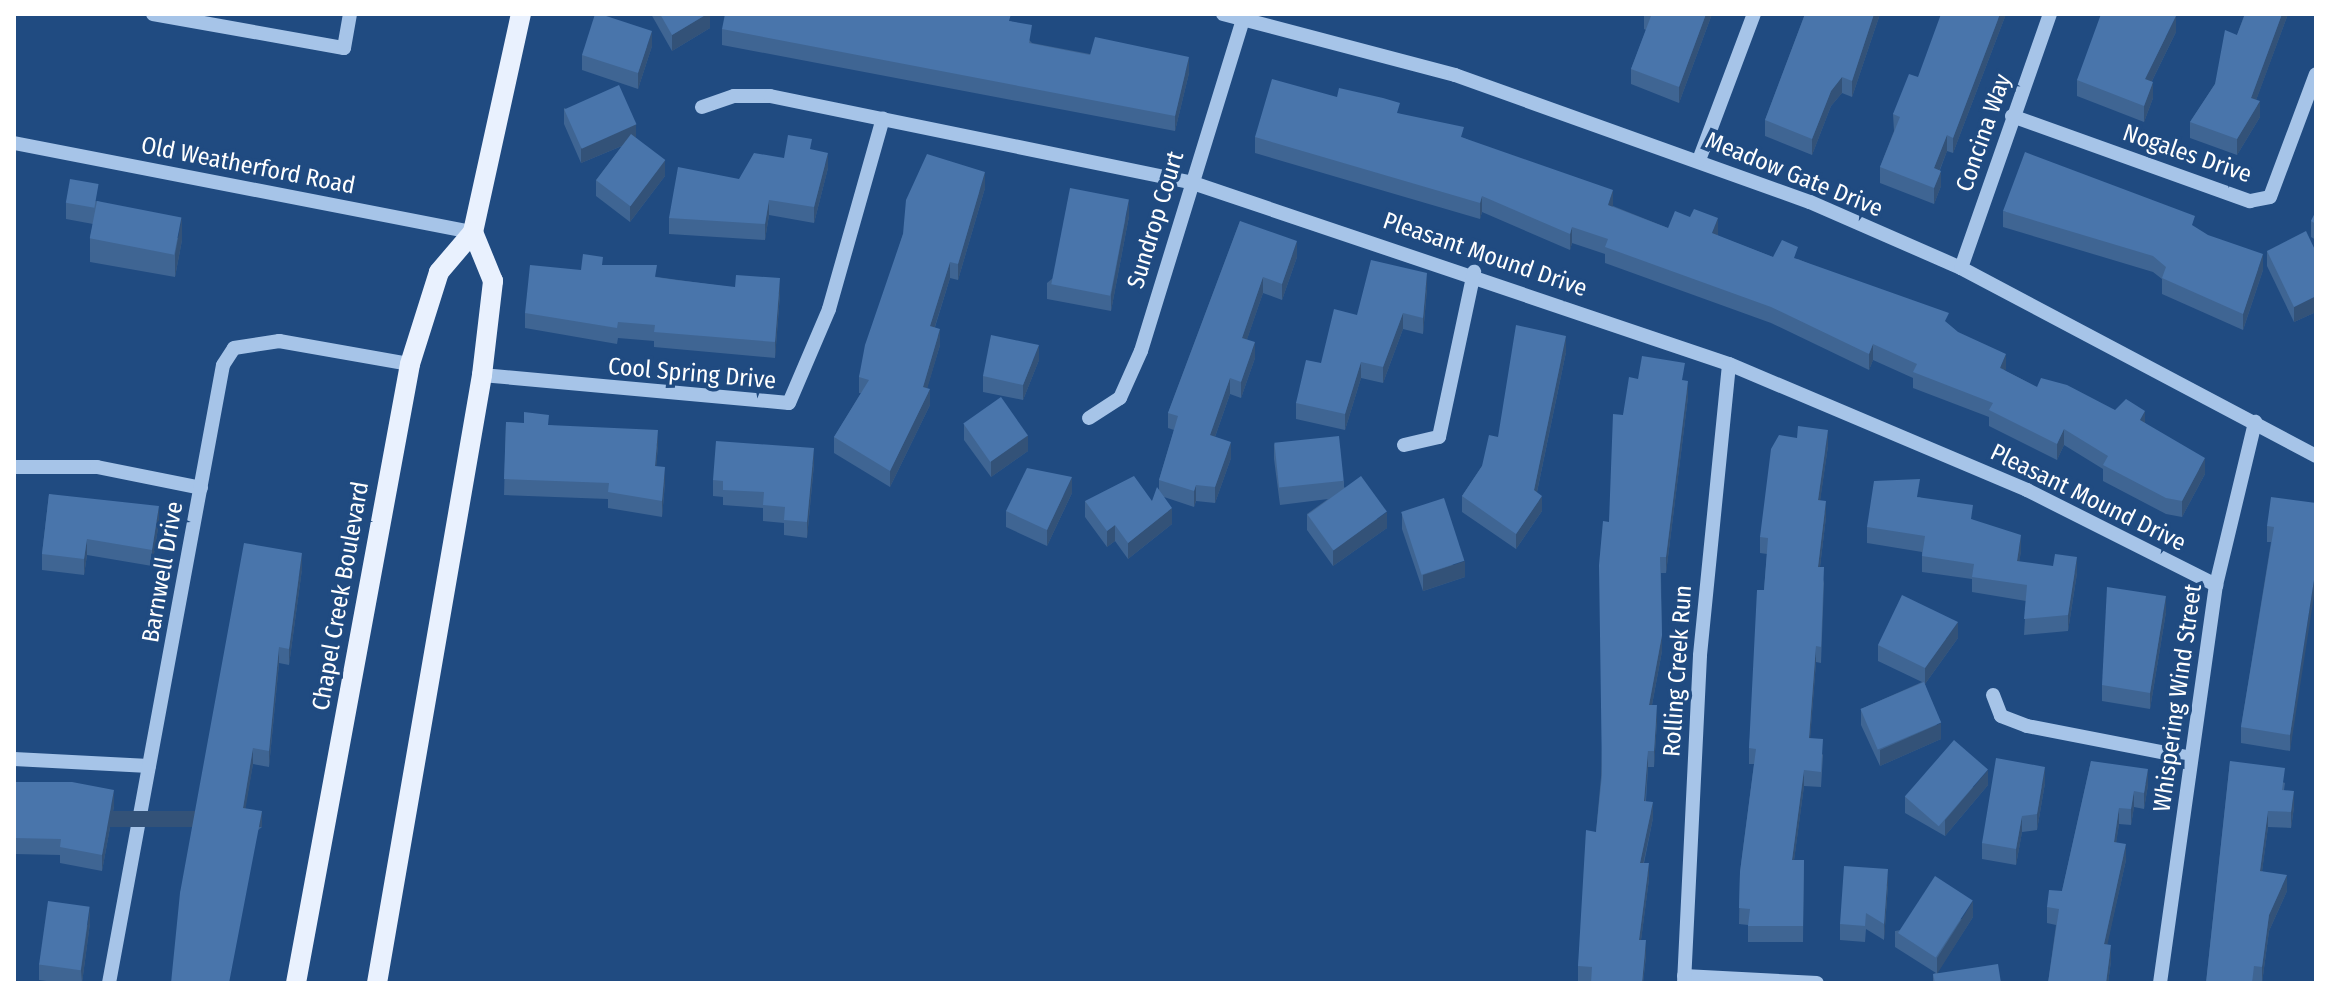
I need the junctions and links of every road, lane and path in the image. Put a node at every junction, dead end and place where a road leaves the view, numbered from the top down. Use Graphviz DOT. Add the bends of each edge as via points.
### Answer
graph roads {
  1 [pos="153,14"];
  2 [pos="350,14"];
  3 [pos="521,14"];
  4 [pos="1223,14"];
  5 [pos="1754,14"];
  6 [pos="2050,14"];
  7 [pos="1243,19"];
  8 [pos="2316,74"];
  9 [pos="702,107"];
  10 [pos="2012,116"];
  11 [pos="883,118"];
  12 [pos="14,143"];
  13 [pos="1699,160"];
  14 [pos="1190,182"];
  15 [pos="473,232"];
  16 [pos="1961,268"];
  17 [pos="1474,272"];
  18 [pos="410,364"];
  19 [pos="1729,364"];
  20 [pos="482,375"];
  21 [pos="1089,418"];
  22 [pos="2255,422"];
  23 [pos="1404,445"];
  24 [pos="2316,456"];
  25 [pos="14,467"];
  26 [pos="201,488"];
  27 [pos="2216,585"];
  28 [pos="1993,695"];
  29 [pos="2191,758"];
  30 [pos="14,759"];
  31 [pos="149,766"];
  32 [pos="1684,980"];
  33 [pos="109,983"];
  34 [pos="296,983"];
  35 [pos="377,983"];
  36 [pos="1817,983"];
  37 [pos="2160,983"];
  1 -- 2 [label="street" via="344,48"];
  3 -- 15 [label="main road, Chapel Creek Boulevard"];
  4 -- 7 [label="street, Meadow Gate Drive"];
  5 -- 13 [label="street"];
  6 -- 10 [label="street, Concina Way"];
  7 -- 13 [label="street, Meadow Gate Drive" via="1455,75"];
  7 -- 14 [label="street, Sundrop Court"];
  8 -- 10 [label="street, Nogales Drive" via="2270,197 2250,201"];
  9 -- 11 [label="street, Pleasant Mound Drive" via="734,96 770,96"];
  10 -- 16 [label="street, Concina Way"];
  11 -- 14 [label="street, Pleasant Mound Drive"];
  11 -- 20 [label="street, Cool Spring Drive" via="829,309 789,403"];
  12 -- 15 [label="street, Old Weatherford Road"];
  13 -- 16 [label="street, Meadow Gate Drive"];
  14 -- 17 [label="street, Pleasant Mound Drive"];
  14 -- 21 [label="street, Sundrop Court" via="1141,351 1120,398"];
  15 -- 18 [label="main road, Chapel Creek Boulevard" via="439,272"];
  15 -- 20 [label="main road" via="493,281"];
  16 -- 22 [label="street, Meadow Gate Drive"];
  17 -- 19 [label="street, Pleasant Mound Drive"];
  17 -- 23 [label="street" via="1439,437"];
  18 -- 26 [label="street, Barnwell Drive" via="279,341 234,348 223,365"];
  18 -- 34 [label="main road, Chapel Creek Boulevard"];
  19 -- 27 [label="street, Pleasant Mound Drive" via="2027,490"];
  19 -- 32 [label="street, Rolling Creek Run" via="1700,655"];
  20 -- 35 [label="main road"];
  22 -- 24 [label="street, Meadow Gate Drive"];
  22 -- 27 [label="street, Whispering Wind Street"];
  25 -- 26 [label="street" via="97,467"];
  26 -- 31 [label="street, Barnwell Drive"];
  27 -- 29 [label="street, Whispering Wind Street"];
  28 -- 29 [label="street" via="2001,716 2027,726"];
  29 -- 37 [label="street, Whispering Wind Street"];
  30 -- 31 [label="street"];
  31 -- 33 [label="street, Barnwell Drive"];
  32 -- 36 [label="street"];
}
